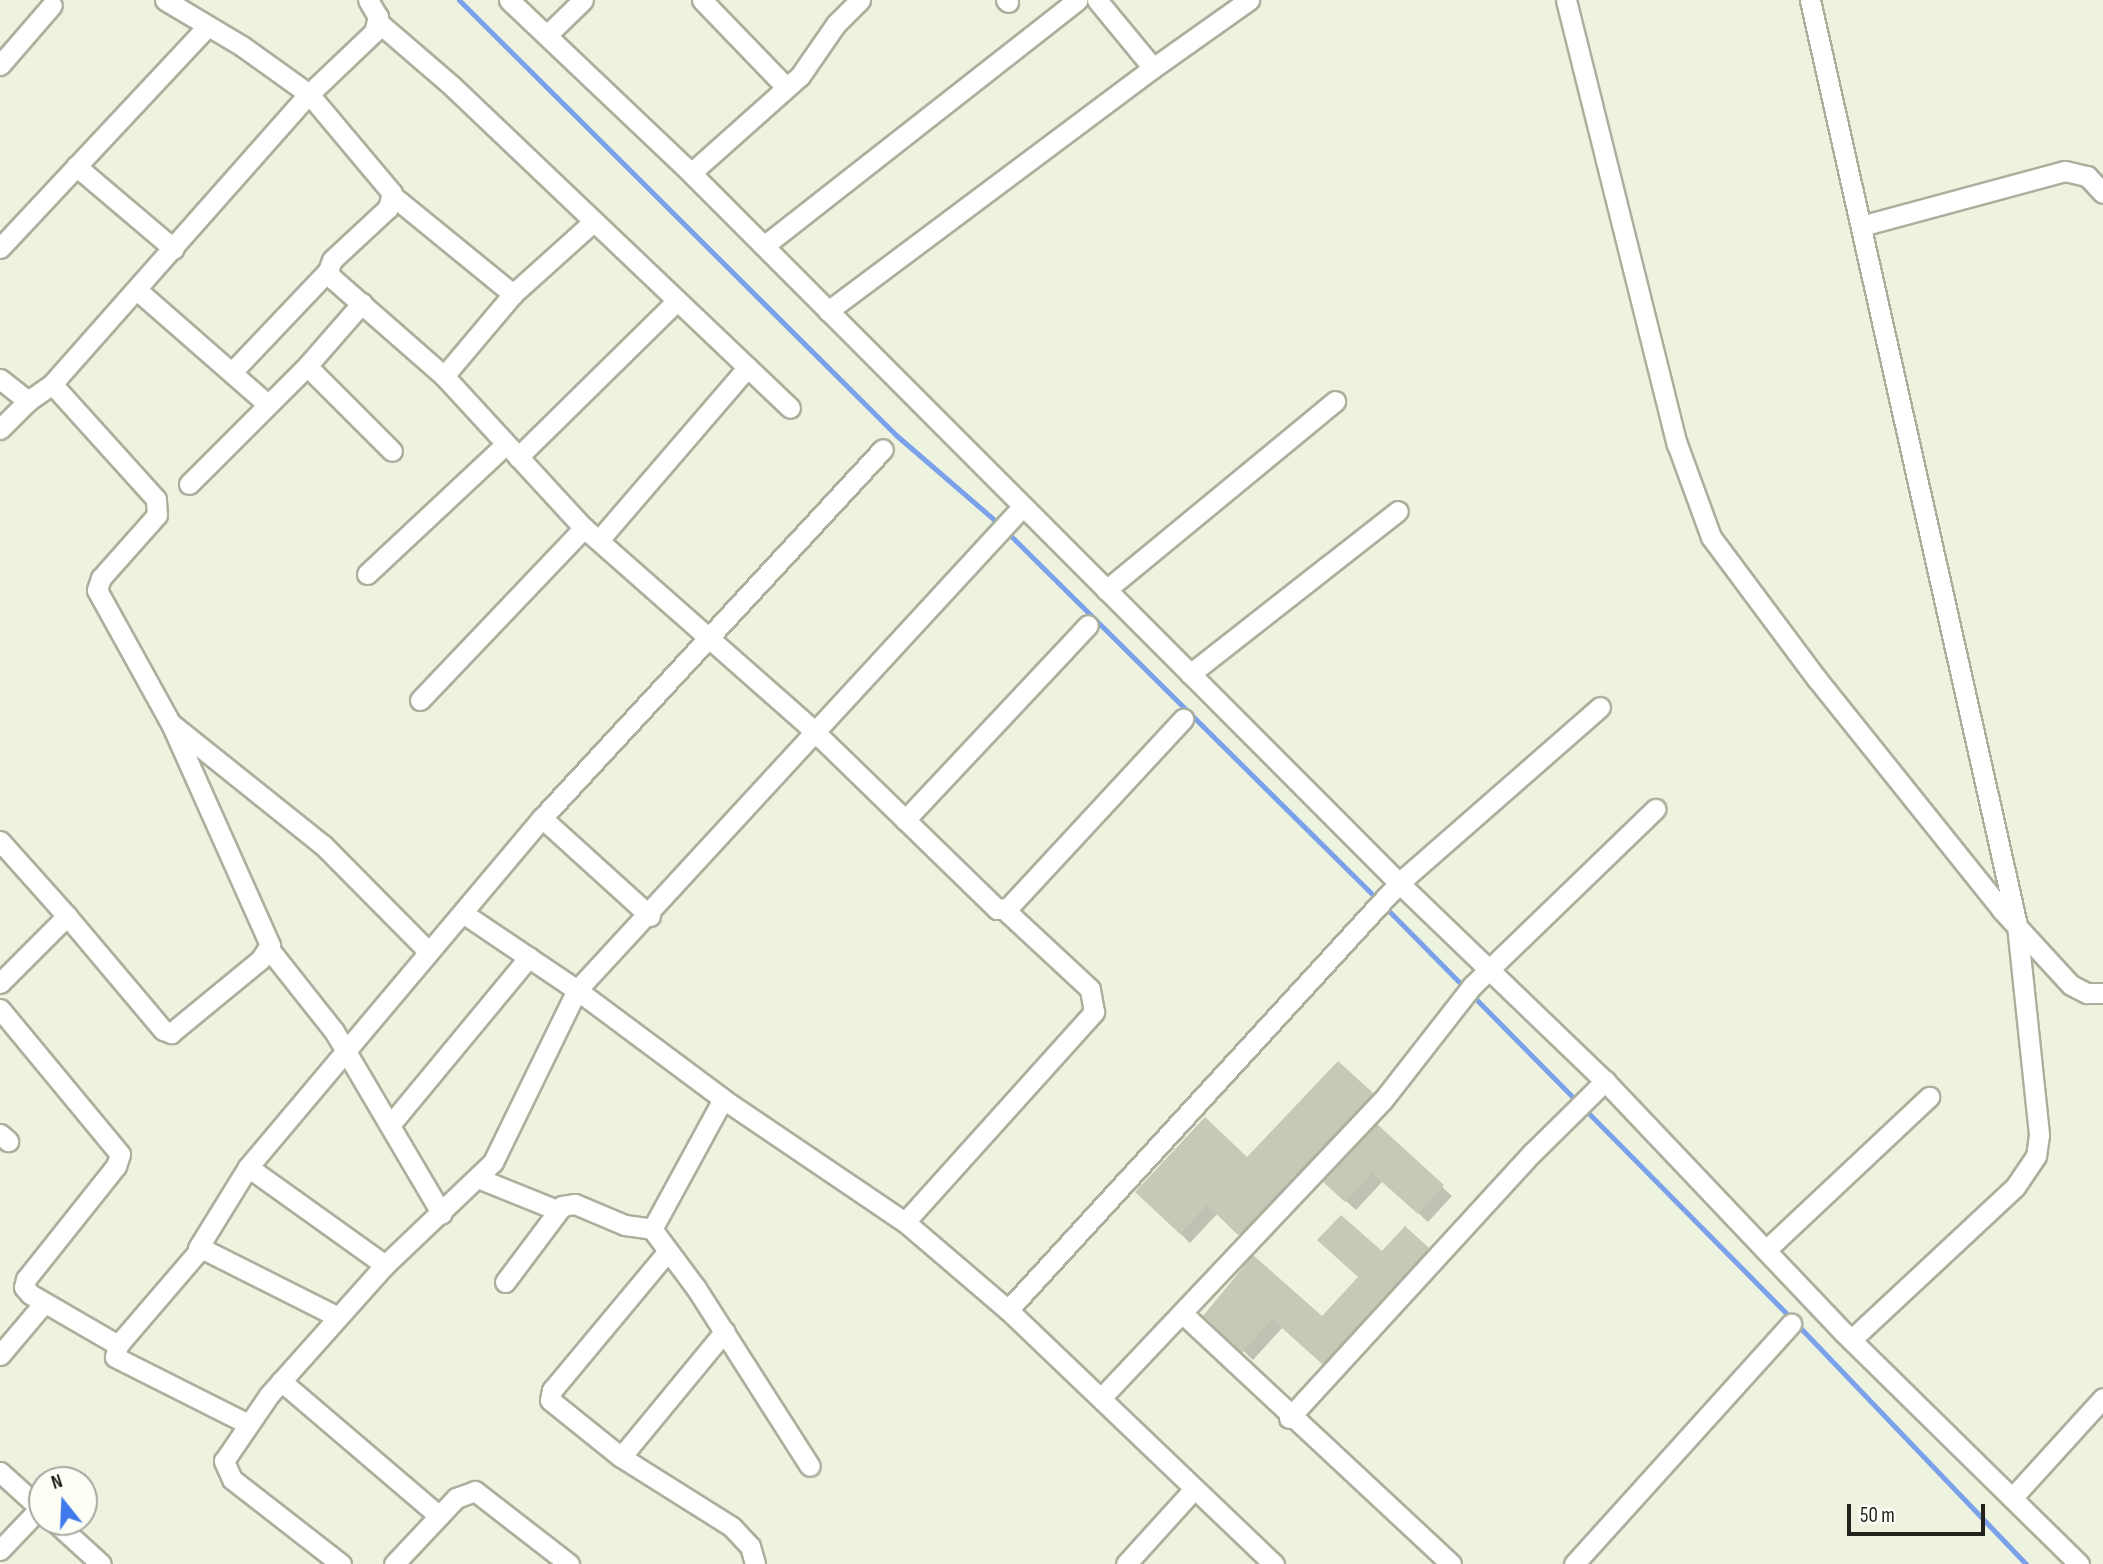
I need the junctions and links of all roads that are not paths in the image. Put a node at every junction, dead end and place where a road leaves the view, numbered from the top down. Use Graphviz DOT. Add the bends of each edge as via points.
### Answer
graph roads {
  1 [pos="165,0"];
  2 [pos="368,0"];
  3 [pos="509,0"];
  4 [pos="583,0"];
  5 [pos="702,0"];
  6 [pos="860,0"];
  7 [pos="1078,0"];
  8 [pos="1097,0"];
  9 [pos="1250,0"];
  10 [pos="1566,0"];
  11 [pos="1810,0"];
  12 [pos="52,5"];
  13 [pos="379,23"];
  14 [pos="205,28"];
  15 [pos="547,35"];
  16 [pos="0,65"];
  17 [pos="1153,68"];
  18 [pos="786,87"];
  19 [pos="309,94"];
  20 [pos="76,166"];
  21 [pos="691,173"];
  22 [pos="2103,193"];
  23 [pos="394,197"];
  24 [pos="593,222"];
  25 [pos="1861,226"];
  26 [pos="765,246"];
  27 [pos="0,248"];
  28 [pos="174,249"];
  29 [pos="328,271"];
  30 [pos="137,290"];
  31 [pos="513,294"];
  32 [pos="676,302"];
  33 [pos="362,303"];
  34 [pos="828,312"];
  35 [pos="307,366"];
  36 [pos="748,367"];
  37 [pos="232,372"];
  38 [pos="444,376"];
  39 [pos="0,379"];
  40 [pos="52,384"];
  41 [pos="28,401"];
  42 [pos="1335,401"];
  43 [pos="267,404"];
  44 [pos="790,408"];
  45 [pos="0,429"];
  46 [pos="883,449"];
  47 [pos="392,451"];
  48 [pos="511,451"];
  49 [pos="189,484"];
  50 [pos="1018,511"];
  51 [pos="1398,511"];
  52 [pos="592,534"];
  53 [pos="367,573"];
  54 [pos="1106,590"];
  55 [pos="1088,625"];
  56 [pos="711,639"];
  57 [pos="1190,674"];
  58 [pos="420,700"];
  59 [pos="1600,707"];
  60 [pos="1183,719"];
  61 [pos="171,724"];
  62 [pos="815,732"];
  63 [pos="1655,809"];
  64 [pos="541,818"];
  65 [pos="905,820"];
  66 [pos="0,841"];
  67 [pos="1389,894"];
  68 [pos="1005,910"];
  69 [pos="463,913"];
  70 [pos="67,916"];
  71 [pos="650,916"];
  72 [pos="2017,925"];
  73 [pos="269,949"];
  74 [pos="428,951"];
  75 [pos="529,957"];
  76 [pos="1487,970"];
  77 [pos="0,983"];
  78 [pos="577,990"];
  79 [pos="2103,993"];
  80 [pos="0,1009"];
  81 [pos="348,1054"];
  82 [pos="1605,1081"];
  83 [pos="1929,1097"];
  84 [pos="723,1099"];
  85 [pos="390,1125"];
  86 [pos="248,1167"];
  87 [pos="480,1179"];
  88 [pos="557,1210"];
  89 [pos="443,1214"];
  90 [pos="905,1222"];
  91 [pos="652,1229"];
  92 [pos="198,1248"];
  93 [pos="1766,1250"];
  94 [pos="668,1251"];
  95 [pos="385,1265"];
  96 [pos="505,1282"];
  97 [pos="44,1303"];
  98 [pos="1008,1310"];
  99 [pos="1182,1313"];
  100 [pos="338,1317"];
  101 [pos="1791,1324"];
  102 [pos="725,1332"];
  103 [pos="1851,1339"];
  104 [pos="118,1345"];
  105 [pos="0,1355"];
  106 [pos="281,1381"];
  107 [pos="1101,1398"];
  108 [pos="2103,1398"];
  109 [pos="1289,1418"];
  110 [pos="248,1424"];
  111 [pos="621,1457"];
  112 [pos="810,1466"];
  113 [pos="0,1472"];
  114 [pos="1194,1489"];
  115 [pos="28,1497"];
  116 [pos="2012,1498"];
  117 [pos="439,1516"];
  118 [pos="28,1522"];
  119 [pos="70,1536"];
  120 [pos="0,1550"];
  121 [pos="101,1564"];
  122 [pos="341,1564"];
  123 [pos="394,1564"];
  124 [pos="569,1564"];
  125 [pos="755,1564"];
  126 [pos="1126,1564"];
  127 [pos="1274,1564"];
  128 [pos="1451,1564"];
  129 [pos="1574,1564"];
  130 [pos="2079,1564"];
  1 -- 14 [label="street"];
  2 -- 13 [label="street"];
  3 -- 15 [label="street"];
  4 -- 15 [label="street"];
  5 -- 18 [label="street"];
  6 -- 18 [label="street"];
  7 -- 26 [label="street"];
  8 -- 17 [label="street"];
  9 -- 17 [label="street"];
  10 -- 72 [label="street" via="1677,444 1711,537 1817,679"];
  11 -- 25 [label="street"];
  12 -- 16 [label="street"];
  13 -- 19 [label="street"];
  13 -- 24 [label="street"];
  14 -- 19 [label="street" via="234,41"];
  14 -- 20 [label="street"];
  15 -- 21 [label="street"];
  17 -- 34 [label="street"];
  18 -- 21 [label="street"];
  19 -- 23 [label="street"];
  19 -- 28 [label="street"];
  20 -- 27 [label="street"];
  20 -- 28 [label="street"];
  21 -- 26 [label="street"];
  22 -- 25 [label="street" via="2087,176 2065,171"];
  23 -- 29 [label="street" via="332,260"];
  23 -- 31 [label="street"];
  24 -- 31 [label="street"];
  24 -- 32 [label="street"];
  25 -- 72 [label="street"];
  26 -- 34 [label="street"];
  28 -- 30 [label="street"];
  29 -- 33 [label="street"];
  29 -- 37 [label="street"];
  30 -- 37 [label="street"];
  30 -- 40 [label="street"];
  31 -- 38 [label="street"];
  32 -- 36 [label="street"];
  32 -- 48 [label="street"];
  33 -- 35 [label="street"];
  33 -- 38 [label="street"];
  34 -- 50 [label="street"];
  35 -- 43 [label="street"];
  35 -- 47 [label="street"];
  36 -- 44 [label="street"];
  36 -- 52 [label="street"];
  37 -- 43 [label="street"];
  38 -- 48 [label="street"];
  39 -- 41 [label="street"];
  40 -- 41 [label="street"];
  40 -- 61 [label="street" via="156,499 157,516 101,578 97,590"];
  41 -- 45 [label="street"];
  42 -- 54 [label="street"];
  43 -- 49 [label="street"];
  46 -- 56 [label="street"];
  48 -- 52 [label="street"];
  48 -- 53 [label="street"];
  50 -- 54 [label="street"];
  50 -- 62 [label="street"];
  51 -- 57 [label="street"];
  52 -- 56 [label="street"];
  52 -- 58 [label="street"];
  54 -- 57 [label="street"];
  55 -- 65 [label="street"];
  56 -- 62 [label="street"];
  56 -- 64 [label="street"];
  57 -- 67 [label="street"];
  59 -- 67 [label="street"];
  60 -- 68 [label="street"];
  61 -- 73 [label="street" via="265,926"];
  61 -- 74 [label="street" via="323,845"];
  62 -- 65 [label="street"];
  62 -- 71 [label="street"];
  63 -- 76 [label="street"];
  64 -- 69 [label="street"];
  64 -- 71 [label="street"];
  65 -- 68 [label="street" via="997,909"];
  66 -- 70 [label="street"];
  67 -- 76 [label="street"];
  67 -- 98 [label="street"];
  68 -- 90 [label="street" via="1090,989 1094,1012"];
  69 -- 74 [label="street"];
  69 -- 75 [label="street"];
  70 -- 73 [label="street" via="167,1033 177,1031"];
  70 -- 77 [label="street"];
  71 -- 78 [label="street"];
  72 -- 79 [label="street" via="2071,985 2087,993"];
  72 -- 103 [label="street" via="2039,1116 2036,1156 2015,1187"];
  73 -- 81 [label="street" via="319,1009"];
  74 -- 81 [label="street"];
  75 -- 78 [label="street"];
  75 -- 85 [label="street"];
  76 -- 82 [label="street"];
  76 -- 99 [label="street" via="1383,1100"];
  78 -- 84 [label="street"];
  78 -- 87 [label="street" via="503,1148"];
  80 -- 97 [label="street" via="120,1153 116,1166 26,1279 26,1290"];
  81 -- 85 [label="street"];
  81 -- 86 [label="street"];
  82 -- 93 [label="street"];
  82 -- 109 [label="street"];
  83 -- 93 [label="street"];
  84 -- 90 [label="street"];
  84 -- 91 [label="street"];
  85 -- 89 [label="street"];
  86 -- 92 [label="street"];
  86 -- 95 [label="street"];
  87 -- 88 [label="street"];
  87 -- 89 [label="street"];
  88 -- 91 [label="street" via="575,1204 625,1225"];
  88 -- 96 [label="street"];
  89 -- 95 [label="street"];
  90 -- 98 [label="street"];
  91 -- 94 [label="street"];
  92 -- 100 [label="street" via="289,1288"];
  92 -- 104 [label="street"];
  93 -- 103 [label="street"];
  94 -- 102 [label="street"];
  94 -- 111 [label="street" via="550,1395 552,1404"];
  95 -- 100 [label="street"];
  97 -- 104 [label="street"];
  97 -- 105 [label="street"];
  98 -- 107 [label="street"];
  99 -- 107 [label="street"];
  99 -- 109 [label="street"];
  100 -- 106 [label="street"];
  101 -- 129 [label="street"];
  102 -- 111 [label="street"];
  102 -- 112 [label="street"];
  103 -- 116 [label="street"];
  104 -- 110 [label="street" via="115,1357"];
  106 -- 110 [label="street"];
  106 -- 117 [label="street"];
  107 -- 114 [label="street"];
  108 -- 116 [label="street"];
  109 -- 128 [label="street"];
  110 -- 122 [label="street" via="226,1454 226,1473"];
  111 -- 125 [label="street" via="732,1527 750,1546"];
  113 -- 115 [label="street"];
  114 -- 126 [label="street"];
  114 -- 127 [label="street"];
  116 -- 130 [label="street"];
  117 -- 123 [label="street"];
  117 -- 124 [label="street" via="462,1494 475,1491"];
  118 -- 120 [label="street"];
  119 -- 121 [label="street"];
}
